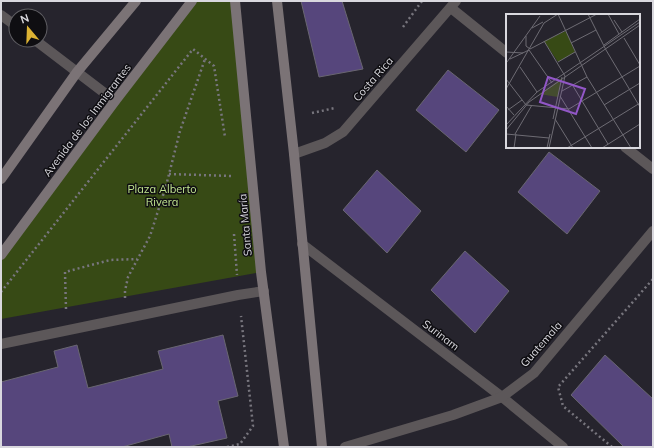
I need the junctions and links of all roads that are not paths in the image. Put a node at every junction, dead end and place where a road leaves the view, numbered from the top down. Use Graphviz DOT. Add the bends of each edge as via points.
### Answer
graph roads {
  1 [pos="136,1"];
  2 [pos="192,1"];
  3 [pos="235,1"];
  4 [pos="277,1"];
  5 [pos="453,4"];
  6 [pos="46,48"];
  7 [pos="506,52"];
  8 [pos="77,72"];
  9 [pos="115,101"];
  10 [pos="626,148"];
  11 [pos="294,154"];
  12 [pos="653,169"];
  13 [pos="1,179"];
  14 [pos="653,231"];
  15 [pos="302,244"];
  16 [pos="1,255"];
  17 [pos="264,291"];
  18 [pos="1,344"];
  19 [pos="502,397"];
  20 [pos="284,447"];
  21 [pos="322,447"];
  22 [pos="345,447"];
  23 [pos="563,447"];
  1 -- 8 [label="street"];
  2 -- 9 [label="street, Avenida de los Inmigrantes"];
  3 -- 17 [label="street, Santa María"];
  4 -- 11 [label="street"];
  5 -- 7 [label="street"];
  5 -- 11 [label="street, Costa Rica" via="343,132 325,143"];
  6 -- 8 [label="street"];
  8 -- 9 [label="street"];
  8 -- 13 [label="street"];
  9 -- 16 [label="street, Avenida de los Inmigrantes"];
  10 -- 12 [label="street"];
  11 -- 15 [label="street"];
  14 -- 19 [label="street, Guatemala" via="534,373"];
  15 -- 19 [label="street, Surinam"];
  15 -- 21 [label="street"];
  17 -- 18 [label="street"];
  17 -- 20 [label="street, Santa María"];
  19 -- 22 [label="street, Guatemala"];
  19 -- 23 [label="street, Surinam"];
}
